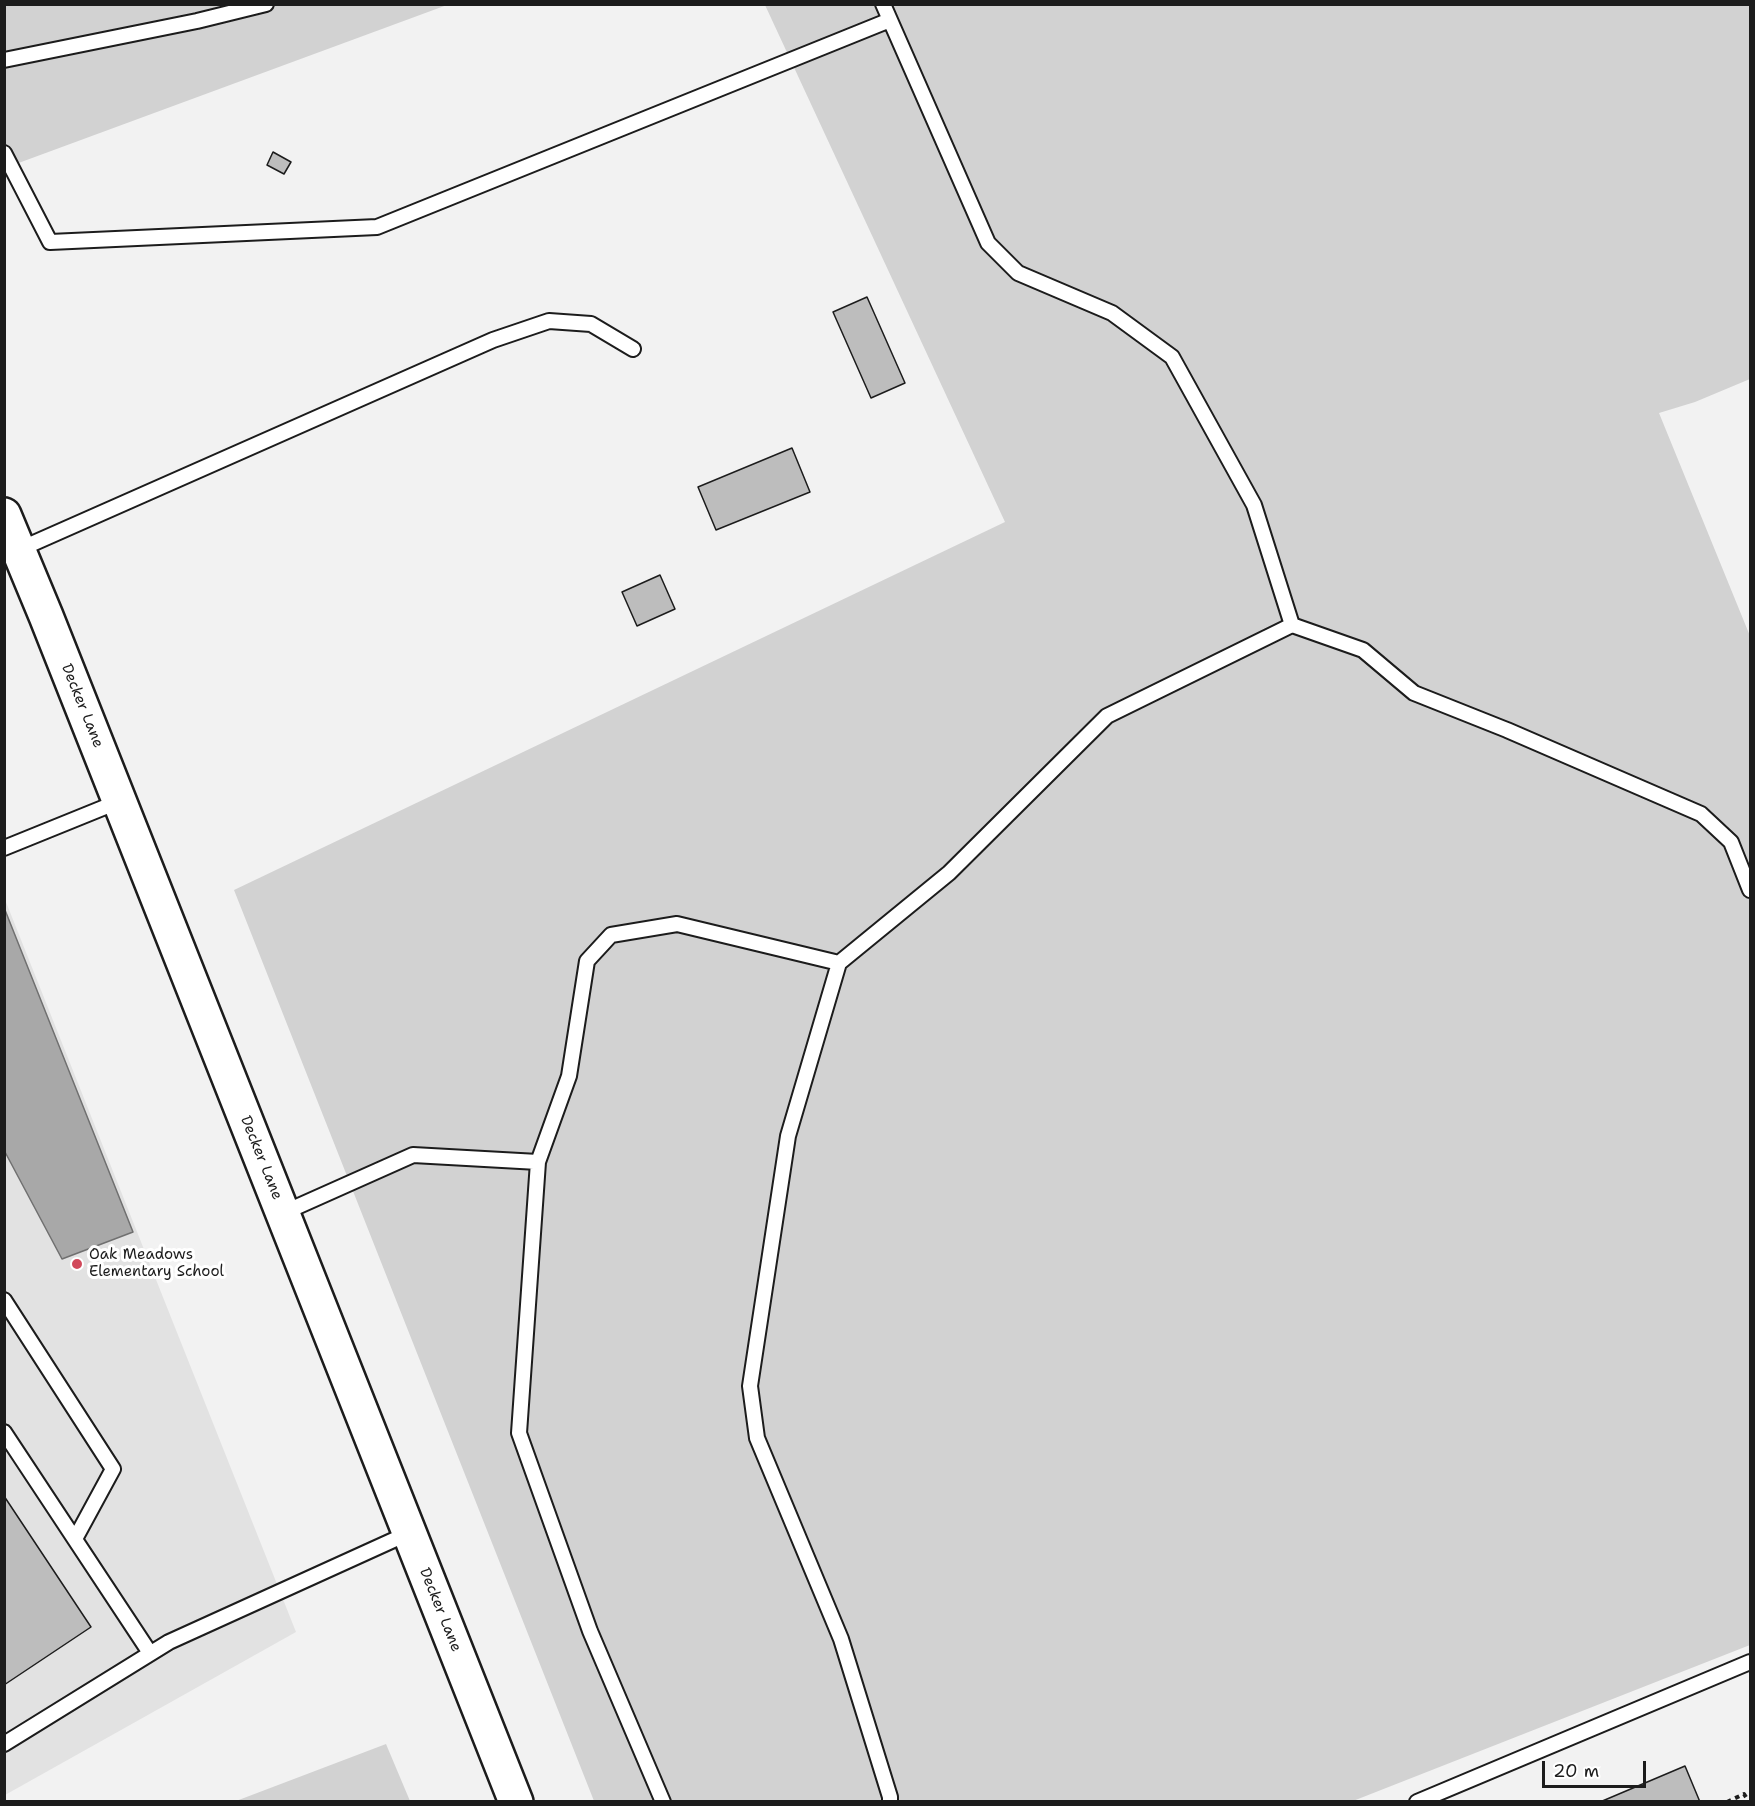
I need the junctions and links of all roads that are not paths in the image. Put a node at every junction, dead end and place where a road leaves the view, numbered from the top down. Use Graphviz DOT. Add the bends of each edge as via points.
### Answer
graph roads {
  1 [pos="266,4"];
  2 [pos="884,4"];
  3 [pos="890,20"];
  4 [pos="4,60"];
  5 [pos="4,153"];
  6 [pos="633,349"];
  7 [pos="4,515"];
  8 [pos="18,550"];
  9 [pos="1292,625"];
  10 [pos="120,801"];
  11 [pos="4,848"];
  12 [pos="1750,890"];
  13 [pos="839,963"];
  14 [pos="538,1162"];
  15 [pos="283,1213"];
  16 [pos="4,1300"];
  17 [pos="4,1432"];
  18 [pos="410,1533"];
  19 [pos="75,1539"];
  20 [pos="150,1653"];
  21 [pos="1750,1662"];
  22 [pos="4,1744"];
  23 [pos="516,1802"];
  24 [pos="663,1802"];
  25 [pos="890,1802"];
  26 [pos="1417,1802"];
  1 -- 4 [label="lane"];
  2 -- 3 [label="lane"];
  3 -- 5 [label="lane" via="377,227 50,242"];
  3 -- 9 [label="lane" via="988,243 1018,273 1112,313 1172,357 1254,505"];
  6 -- 8 [label="lane" via="591,324 549,321 504,336"];
  7 -- 8 [label="main road, Decker Lane"];
  8 -- 10 [label="main road, Decker Lane"];
  9 -- 12 [label="lane" via="1364,650 1414,693 1701,814 1731,842"];
  9 -- 13 [label="lane" via="1107,716 949,873"];
  10 -- 11 [label="lane"];
  10 -- 15 [label="main road, Decker Lane"];
  13 -- 14 [label="lane" via="677,924 611,934 587,961 569,1076"];
  13 -- 25 [label="lane" via="788,1136 750,1386 757,1438 841,1639"];
  14 -- 15 [label="lane" via="413,1155"];
  14 -- 24 [label="lane" via="519,1433 590,1631"];
  15 -- 18 [label="main road, Decker Lane"];
  16 -- 19 [label="lane" via="113,1469"];
  17 -- 19 [label="lane"];
  18 -- 20 [label="lane"];
  18 -- 23 [label="main road, Decker Lane"];
  19 -- 20 [label="lane"];
  20 -- 22 [label="lane"];
  21 -- 26 [label="lane"];
}
